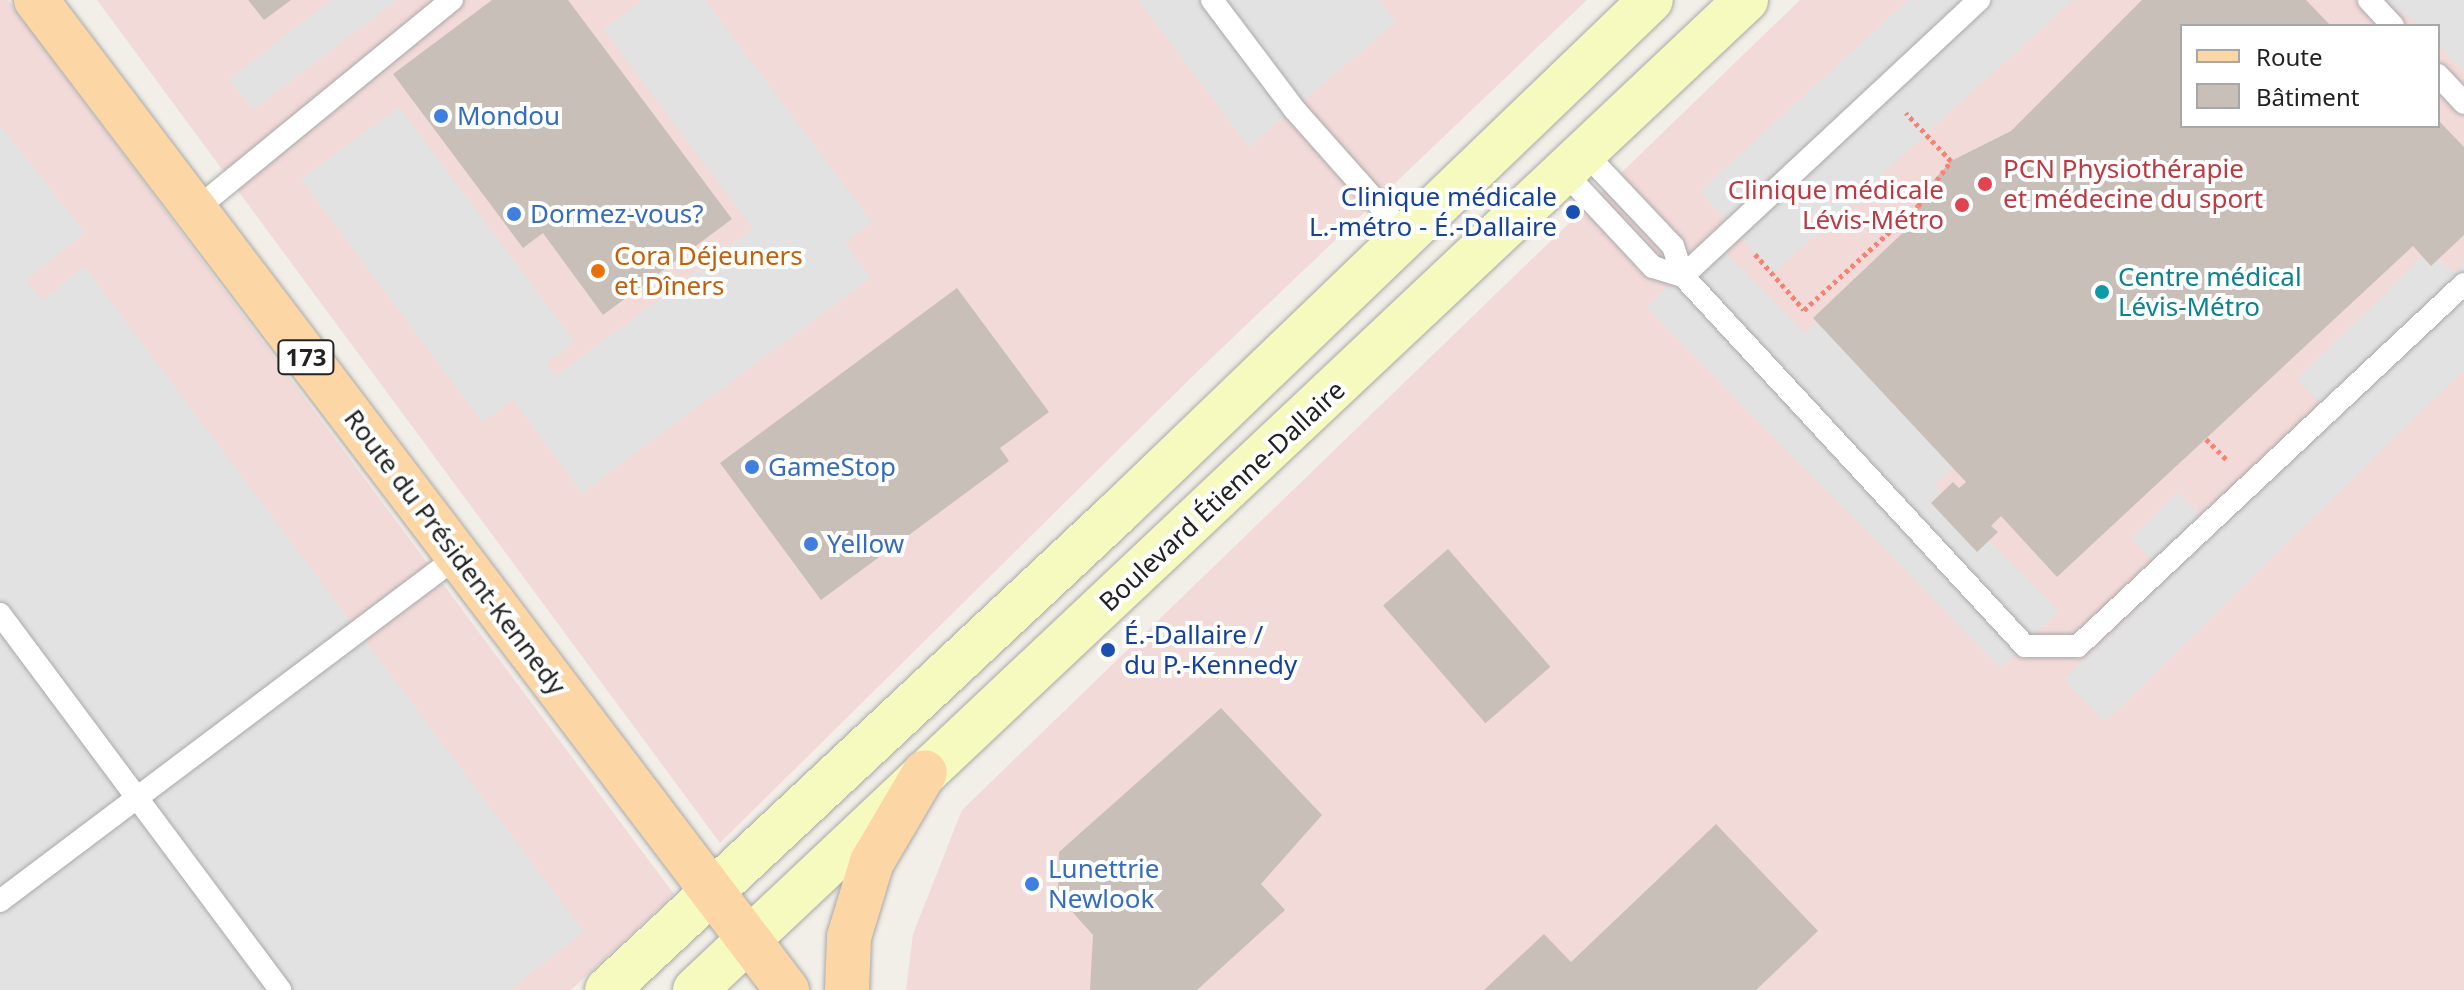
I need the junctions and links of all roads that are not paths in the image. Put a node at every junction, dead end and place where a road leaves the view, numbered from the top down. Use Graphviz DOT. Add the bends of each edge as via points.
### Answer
graph roads {
  1 [pos="36,0"];
  2 [pos="452,0"];
  3 [pos="1212,0"];
  4 [pos="1651,0"];
  5 [pos="1746,0"];
  6 [pos="1979,0"];
  7 [pos="2369,0"];
  8 [pos="2391,24"];
  9 [pos="2440,77"];
  10 [pos="2464,103"];
  11 [pos="1574,162"];
  12 [pos="195,210"];
  13 [pos="1406,235"];
  14 [pos="1683,276"];
  15 [pos="2464,284"];
  16 [pos="458,556"];
  17 [pos="0,614"];
  18 [pos="925,772"];
  19 [pos="137,798"];
  20 [pos="713,891"];
  21 [pos="0,901"];
  22 [pos="749,940"];
  23 [pos="280,990"];
  24 [pos="607,990"];
  25 [pos="695,990"];
  26 [pos="787,990"];
  27 [pos="847,990"];
  1 -- 12 [label="main road, Route du Président-Kennedy / 173"];
  2 -- 12 [label="lane"];
  3 -- 13 [label="lane" via="1294,109"];
  4 -- 13 [label="street"];
  5 -- 11 [label="street, Boulevard Étienne-Dallaire"];
  6 -- 14 [label="lane"];
  7 -- 8 [label="lane"];
  9 -- 10 [label="lane"];
  11 -- 14 [label="lane" via="1653,267"];
  11 -- 18 [label="street, Boulevard Étienne-Dallaire"];
  12 -- 16 [label="main road, Route du Président-Kennedy / 173"];
  13 -- 20 [label="street"];
  14 -- 15 [label="lane" via="2025,646 2078,646"];
  16 -- 19 [label="lane"];
  16 -- 20 [label="main road, Route du Président-Kennedy / 173"];
  17 -- 19 [label="lane"];
  18 -- 22 [label="street, Boulevard Étienne-Dallaire"];
  18 -- 27 [label="main road" via="872,862 849,937"];
  19 -- 21 [label="lane"];
  19 -- 23 [label="lane"];
  20 -- 22 [label="main road, Route du Président-Kennedy / 173"];
  20 -- 24 [label="street"];
  22 -- 25 [label="street, Boulevard Étienne-Dallaire"];
  22 -- 26 [label="main road, Route du Président-Kennedy / 173"];
}
